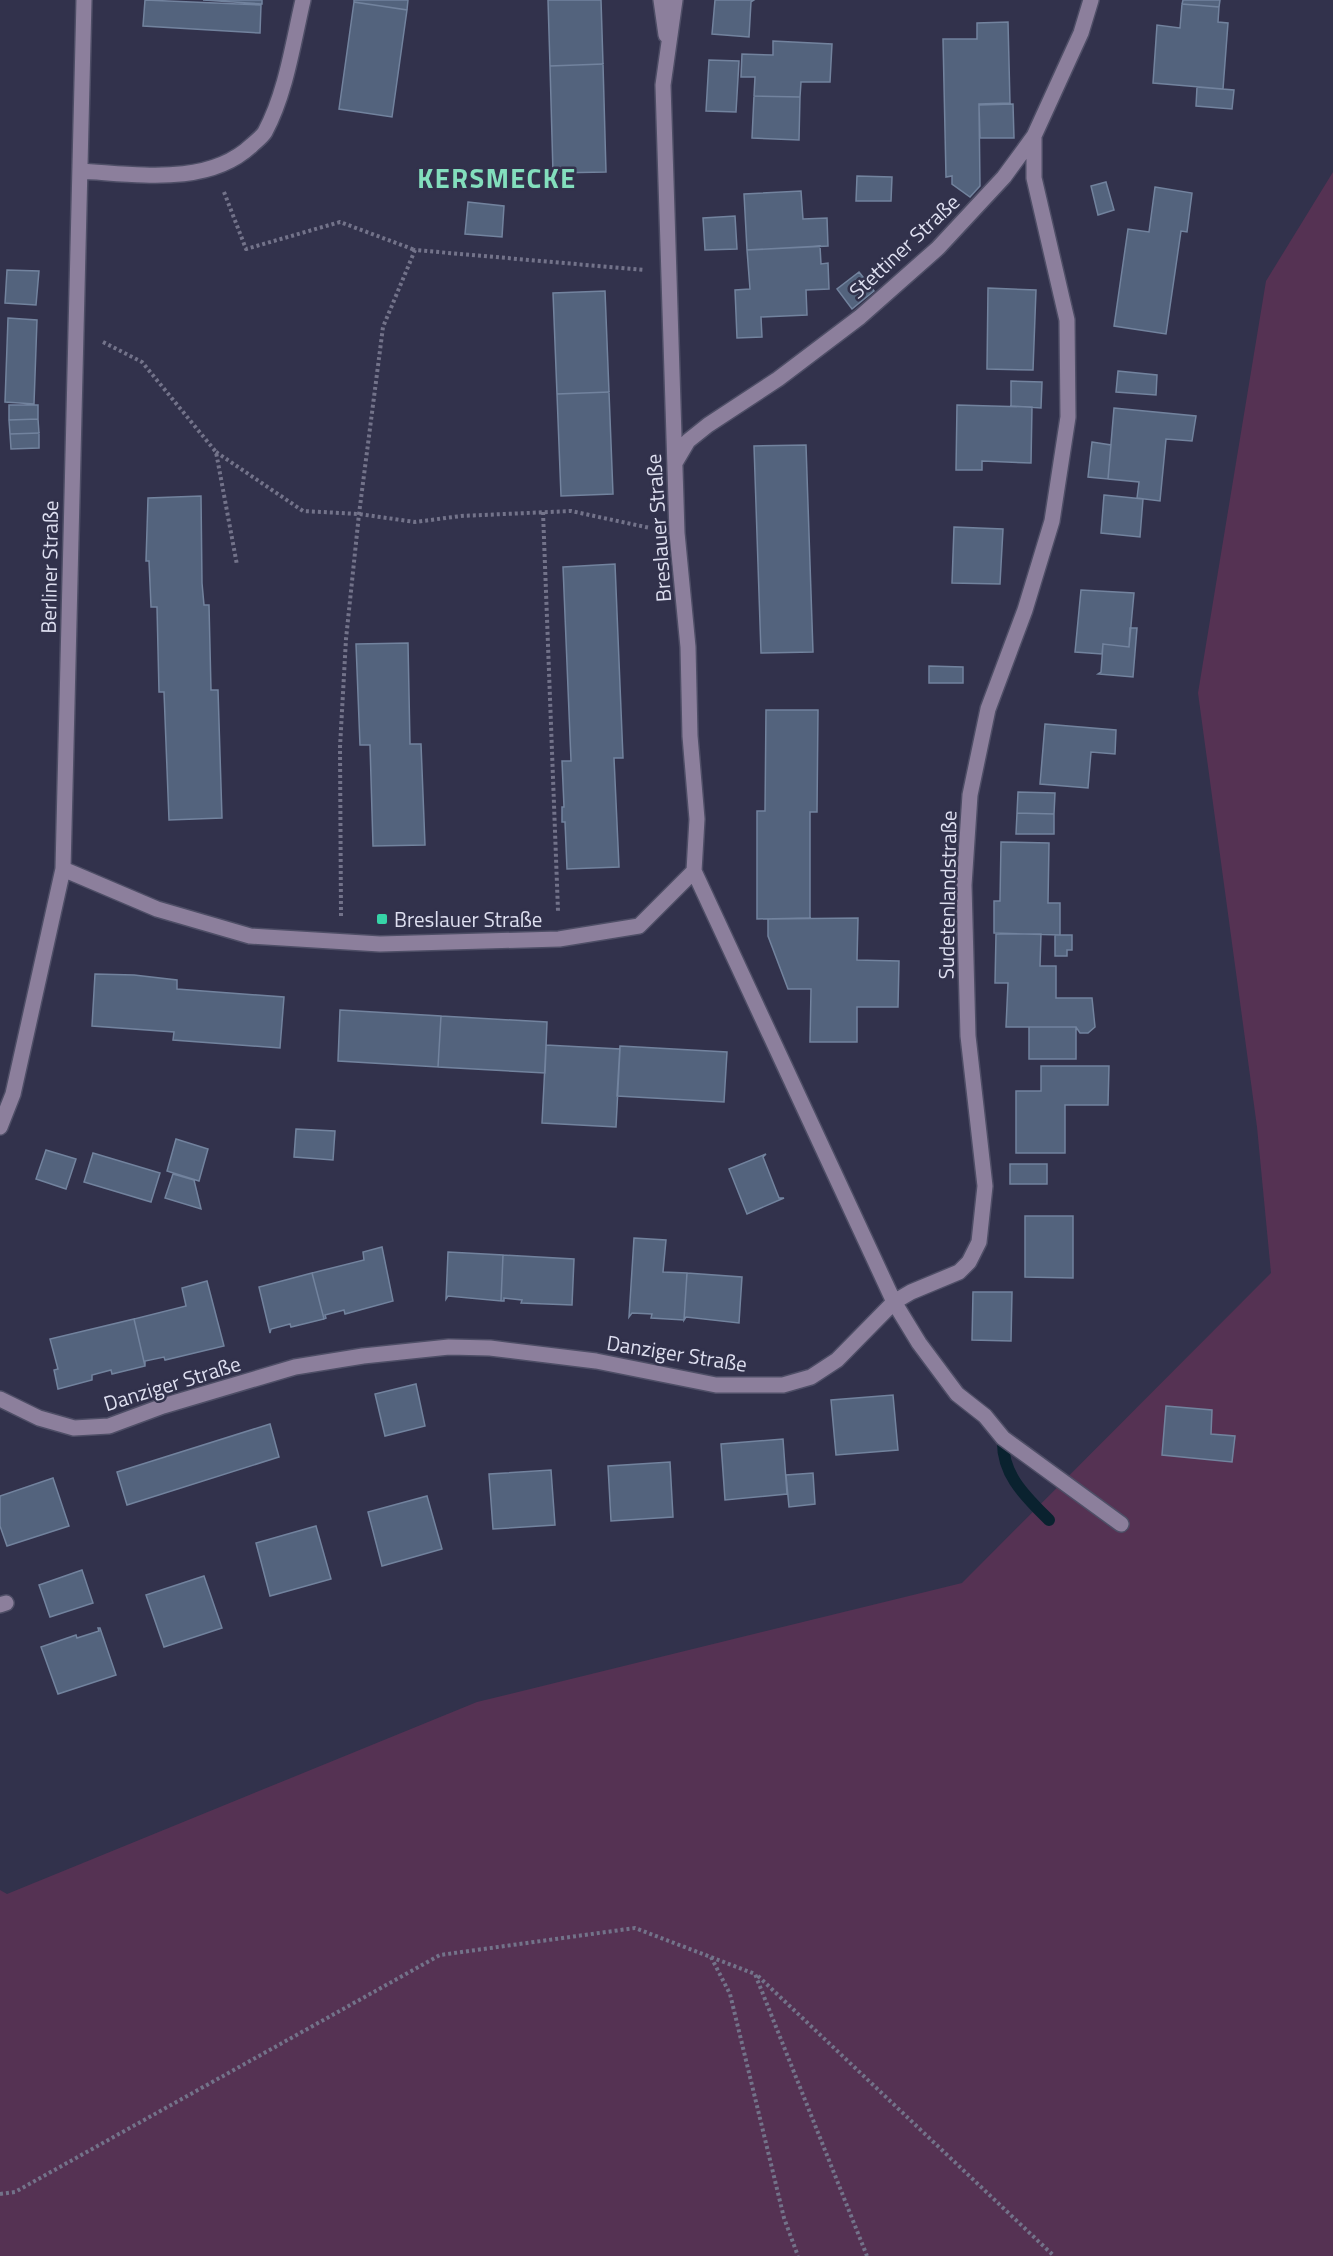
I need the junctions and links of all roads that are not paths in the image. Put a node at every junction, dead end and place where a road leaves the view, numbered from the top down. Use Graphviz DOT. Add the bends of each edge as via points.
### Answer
graph roads {
  1 [pos="84,0"];
  2 [pos="303,0"];
  3 [pos="661,0"];
  4 [pos="675,0"];
  5 [pos="1091,0"];
  6 [pos="669,55"];
  7 [pos="1034,136"];
  8 [pos="80,171"];
  9 [pos="675,463"];
  10 [pos="63,869"];
  11 [pos="694,871"];
  12 [pos="0,1127"];
  13 [pos="894,1302"];
  14 [pos="0,1399"];
  15 [pos="1121,1524"];
  1 -- 8 [label="street, Berliner Straße"];
  2 -- 8 [label="street" via="279,97 264,134 239,157 215,168 171,174"];
  3 -- 6 [label="street, Breslauer Straße"];
  4 -- 6 [label="street, Breslauer Straße"];
  5 -- 7 [label="street, Stettiner Straße" via="1081,33"];
  6 -- 9 [label="street, Breslauer Straße" via="663,85"];
  7 -- 9 [label="street, Stettiner Straße" via="1004,177 938,248 860,317 688,441"];
  7 -- 13 [label="street, Sudetenlandstraße" via="1034,178 1067,320 1068,417 1052,521 1025,610 988,709 970,795 964,885 968,1036 985,1186 979,1242 960,1272"];
  8 -- 10 [label="street, Berliner Straße"];
  9 -- 11 [label="street, Breslauer Straße" via="697,819"];
  10 -- 11 [label="street" via="157,909 250,936 341,943 560,939 639,926"];
  10 -- 12 [label="street, Berliner Straße" via="13,1094"];
  11 -- 13 [label="street"];
  13 -- 14 [label="street, Danziger Straße" via="837,1360 811,1377 783,1385 716,1385 596,1361 449,1347 397,1351 295,1368 163,1406 109,1426 74,1428 39,1418"];
  13 -- 15 [label="street" via="957,1394 985,1416 1003,1438"];
}
